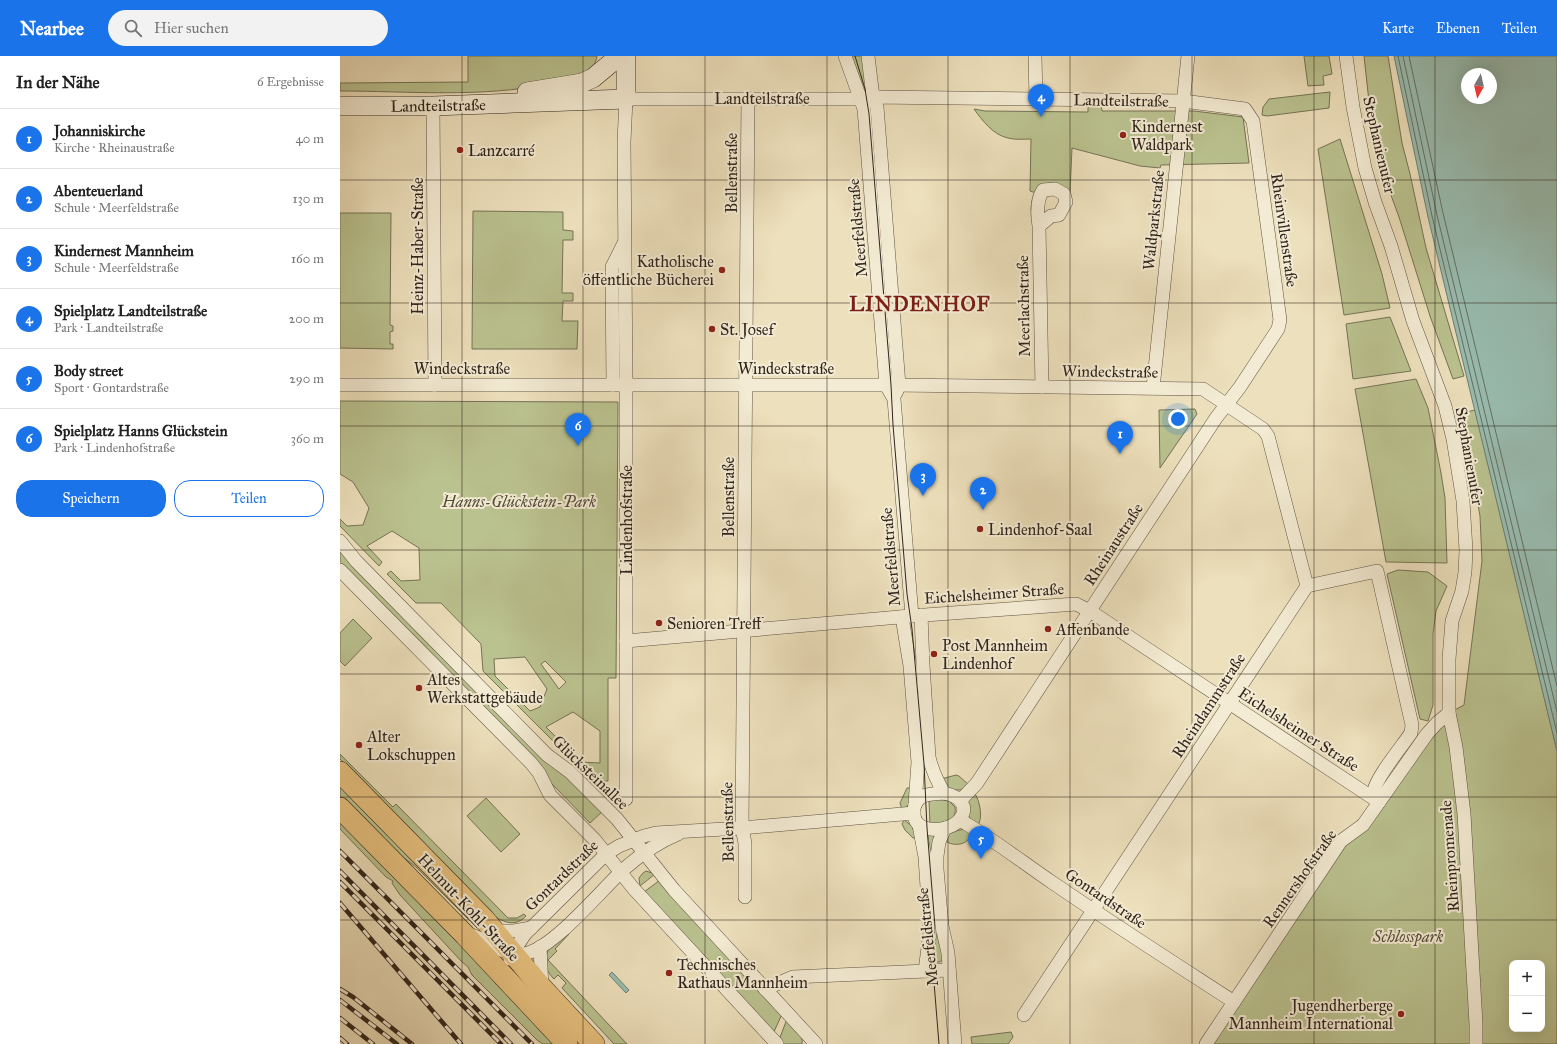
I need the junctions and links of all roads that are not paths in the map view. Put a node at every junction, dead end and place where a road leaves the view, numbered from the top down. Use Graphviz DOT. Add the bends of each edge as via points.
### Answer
graph roads {
  1 [pos="845,56"];
  2 [pos="868,56"];
  3 [pos="1035,56"];
  4 [pos="1188,56"];
  5 [pos="1346,56"];
  6 [pos="616,58"];
  7 [pos="340,95"];
  8 [pos="873,97"];
  9 [pos="748,98"];
  10 [pos="860,98"];
  11 [pos="620,99"];
  12 [pos="1036,99"];
  13 [pos="1183,101"];
  14 [pos="340,106"];
  15 [pos="433,106"];
  16 [pos="1039,226"];
  17 [pos="625,241"];
  18 [pos="340,385"];
  19 [pos="434,385"];
  20 [pos="612,385"];
  21 [pos="626,385"];
  22 [pos="746,385"];
  23 [pos="893,385"];
  24 [pos="1042,386"];
  25 [pos="1153,388"];
  26 [pos="1227,404"];
  27 [pos="340,541"];
  28 [pos="340,570"];
  29 [pos="1307,586"];
  30 [pos="1090,611"];
  31 [pos="912,616"];
  32 [pos="744,630"];
  33 [pos="626,641"];
  34 [pos="1229,703"];
  35 [pos="1449,713"];
  36 [pos="340,772"];
  37 [pos="944,793"];
  38 [pos="626,799"];
  39 [pos="960,801"];
  40 [pos="1379,802"];
  41 [pos="340,808"];
  42 [pos="916,815"];
  43 [pos="960,820"];
  44 [pos="742,828"];
  45 [pos="945,828"];
  46 [pos="686,831"];
  47 [pos="632,840"];
  48 [pos="644,853"];
  49 [pos="606,854"];
  50 [pos="620,872"];
  51 [pos="745,897"];
  52 [pos="1094,910"];
  53 [pos="531,928"];
  54 [pos="496,931"];
  55 [pos="465,935"];
  56 [pos="540,948"];
  57 [pos="513,954"];
  58 [pos="949,970"];
  59 [pos="925,971"];
  60 [pos="505,978"];
  61 [pos="542,988"];
  62 [pos="765,989"];
  63 [pos="1234,1002"];
  64 [pos="1024,1015"];
  65 [pos="811,1042"];
  66 [pos="567,1044"];
  67 [pos="594,1044"];
  68 [pos="777,1044"];
  69 [pos="956,1044"];
  70 [pos="1206,1044"];
  71 [pos="1476,1044"];
  1 -- 10 [label="street, Meerfeldstraße"];
  2 -- 8 [label="street, Meerfeldstraße"];
  3 -- 12 [label="street"];
  4 -- 13 [label="street, Waldparkstraße"];
  5 -- 35 [label="street, Stephanienufer" via="1358,138 1369,184 1391,246 1412,322 1444,406 1453,439 1463,501 1465,572 1452,621"];
  6 -- 7 [label="street, Landteilstraße" via="593,78 582,83 526,93"];
  6 -- 11 [label="street"];
  8 -- 10 [label="street, Landteilstraße"];
  8 -- 12 [label="street, Landteilstraße"];
  8 -- 23 [label="street, Meerfeldstraße" via="877,107"];
  9 -- 10 [label="street, Landteilstraße"];
  9 -- 11 [label="street, Landteilstraße"];
  9 -- 22 [label="street, Bellenstraße"];
  10 -- 23 [label="street, Meerfeldstraße" via="864,109"];
  11 -- 15 [label="street, Landteilstraße"];
  11 -- 17 [label="street, Lindenhofstraße" via="624,142"];
  12 -- 13 [label="street, Landteilstraße"];
  13 -- 25 [label="street, Waldparkstraße"];
  13 -- 26 [label="street, Rheinvillenstraße" via="1245,109 1253,121 1280,324"];
  14 -- 15 [label="street, Landteilstraße"];
  15 -- 19 [label="street, Heinz-Haber-Straße"];
  16 -- 24 [label="street, Meerlachstraße"];
  17 -- 20 [label="street, Lindenhofstraße" via="612,267"];
  17 -- 21 [label="street, Lindenhofstraße"];
  18 -- 19 [label="street, Windeckstraße"];
  19 -- 20 [label="street, Windeckstraße"];
  20 -- 21 [label="street, Windeckstraße"];
  21 -- 22 [label="street, Windeckstraße"];
  21 -- 33 [label="street, Lindenhofstraße"];
  22 -- 23 [label="street, Windeckstraße"];
  22 -- 32 [label="street, Bellenstraße"];
  23 -- 24 [label="street, Windeckstraße"];
  23 -- 31 [label="street, Meerfeldstraße"];
  24 -- 25 [label="street, Windeckstraße"];
  25 -- 26 [label="street, Windeckstraße" via="1203,389"];
  26 -- 29 [label="street" via="1263,429 1268,436"];
  26 -- 30 [label="street, Rheinaustraße"];
  27 -- 47 [label="street, Glücksteinallee" via="356,561 547,755 570,772 609,810"];
  28 -- 49 [label="street" via="531,763 550,795"];
  29 -- 34 [label="street, Rheindammstraße"];
  29 -- 40 [label="street" via="1377,571 1412,725 1411,733 1374,790"];
  30 -- 31 [label="street, Eichelsheimer Straße" via="1076,604"];
  30 -- 34 [label="street, Eichelsheimer Straße"];
  30 -- 39 [label="street, Rheinaustraße" via="977,783"];
  31 -- 32 [label="street, Eichelsheimer Straße"];
  31 -- 37 [label="street, Meerfeldstraße" via="923,665 929,757 936,780"];
  31 -- 42 [label="street, Meerfeldstraße" via="910,666 918,762"];
  32 -- 33 [label="street, Eichelsheimer Straße"];
  32 -- 44 [label="street, Bellenstraße"];
  33 -- 38 [label="street, Lindenhofstraße"];
  34 -- 40 [label="street, Eichelsheimer Straße"];
  34 -- 52 [label="street, Rheindammstraße"];
  35 -- 40 [label="street" via="1426,734"];
  35 -- 71 [label="street, Rheinpromenade" via="1464,814"];
  36 -- 54 [label="main road, Helmut-Kohl-Straße"];
  37 -- 39 [label="street" via="953,795"];
  37 -- 42 [label="street" via="927,794 920,798"];
  39 -- 43 [label="street" via="963,808"];
  40 -- 63 [label="street, Rennershofstraße" via="1363,825 1341,841"];
  41 -- 55 [label="main road, Helmut-Kohl-Straße"];
  42 -- 44 [label="street, Gontardstraße"];
  42 -- 45 [label="street" via="926,828"];
  42 -- 59 [label="street, Meerfeldstraße" via="925,857 930,932"];
  43 -- 45 [label="street" via="954,826"];
  43 -- 52 [label="street, Gontardstraße" via="995,841 1012,856"];
  44 -- 46 [label="street, Gontardstraße"];
  44 -- 51 [label="street, Bellenstraße" via="745,843"];
  45 -- 58 [label="street, Meerfeldstraße" via="937,856 942,926"];
  46 -- 47 [label="street, Gontardstraße" via="652,834"];
  46 -- 48 [label="street, Gontardstraße"];
  47 -- 48 [label="street, Glücksteinallee"];
  47 -- 49 [label="street, Gontardstraße"];
  48 -- 50 [label="street, Gontardstraße"];
  48 -- 62 [label="street, Glücksteinallee" via="674,890"];
  49 -- 50 [label="street"];
  49 -- 53 [label="street, Gontardstraße"];
  50 -- 56 [label="street, Gontardstraße" via="554,938"];
  50 -- 68 [label="street"];
  52 -- 63 [label="street, Gontardstraße"];
  52 -- 64 [label="street, Rheindammstraße"];
  53 -- 54 [label="street" via="514,932"];
  53 -- 57 [label="street, Gontardstraße"];
  54 -- 57 [label="main road, Helmut-Kohl-Straße"];
  55 -- 57 [label="street"];
  55 -- 60 [label="main road, Helmut-Kohl-Straße"];
  56 -- 57 [label="street, Gontardstraße" via="524,954"];
  56 -- 61 [label="street"];
  57 -- 60 [label="street, Gontardstraße"];
  57 -- 61 [label="main road, Helmut-Kohl-Straße"];
  58 -- 59 [label="street"];
  58 -- 69 [label="street, Meerfeldstraße"];
  59 -- 62 [label="street" via="793,977"];
  60 -- 66 [label="main road, Helmut-Kohl-Straße"];
  61 -- 67 [label="main road, Helmut-Kohl-Straße"];
  62 -- 65 [label="street, Glücksteinallee"];
  63 -- 70 [label="street, Rennershofstraße"];
}
